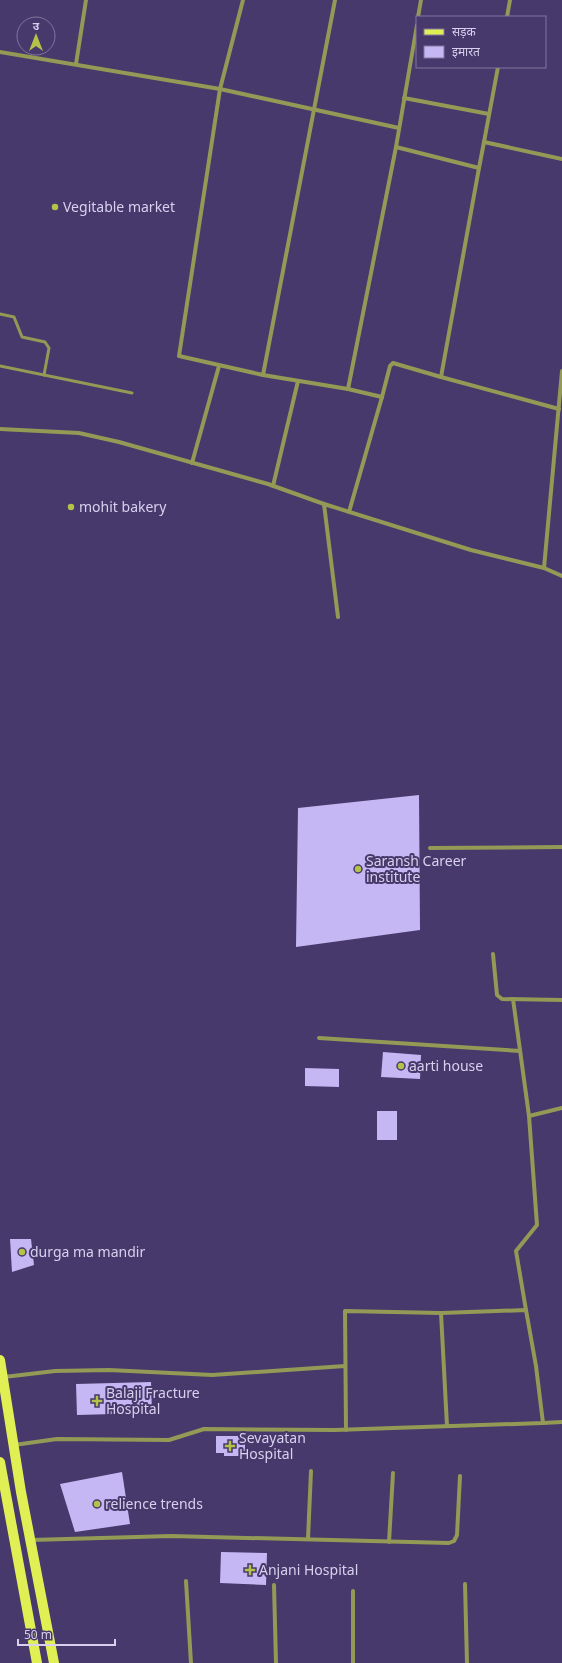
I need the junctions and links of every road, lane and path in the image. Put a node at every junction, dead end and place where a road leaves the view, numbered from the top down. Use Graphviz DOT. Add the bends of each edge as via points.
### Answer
graph roads {
  1 [pos="86,0"];
  2 [pos="243,0"];
  3 [pos="336,0"];
  4 [pos="421,0"];
  5 [pos="510,0"];
  6 [pos="418,16"];
  7 [pos="507,16"];
  8 [pos="416,31"];
  9 [pos="0,52"];
  10 [pos="76,64"];
  11 [pos="498,68"];
  12 [pos="220,89"];
  13 [pos="404,98"];
  14 [pos="315,110"];
  15 [pos="489,114"];
  16 [pos="399,128"];
  17 [pos="484,142"];
  18 [pos="396,147"];
  19 [pos="562,158"];
  20 [pos="479,168"];
  21 [pos="0,314"];
  22 [pos="0,366"];
  23 [pos="218,366"];
  24 [pos="562,371"];
  25 [pos="44,375"];
  26 [pos="263,375"];
  27 [pos="442,377"];
  28 [pos="298,381"];
  29 [pos="348,389"];
  30 [pos="132,393"];
  31 [pos="382,397"];
  32 [pos="559,409"];
  33 [pos="0,429"];
  34 [pos="192,463"];
  35 [pos="273,486"];
  36 [pos="324,504"];
  37 [pos="349,512"];
  38 [pos="544,568"];
  39 [pos="562,576"];
  40 [pos="338,617"];
  41 [pos="562,847"];
  42 [pos="430,848"];
  43 [pos="494,954"];
  44 [pos="513,999"];
  45 [pos="562,1000"];
  46 [pos="319,1038"];
  47 [pos="520,1051"];
  48 [pos="562,1108"];
  49 [pos="529,1116"];
  50 [pos="526,1310"];
  51 [pos="441,1313"];
  52 [pos="0,1360"];
  53 [pos="345,1366"];
  54 [pos="3,1377"];
  55 [pos="562,1422"];
  56 [pos="543,1423"];
  57 [pos="448,1426"];
  58 [pos="346,1430"];
  59 [pos="14,1445"];
  60 [pos="0,1462"];
  61 [pos="311,1471"];
  62 [pos="393,1473"];
  63 [pos="460,1476"];
  64 [pos="308,1539"];
  65 [pos="31,1540"];
  66 [pos="389,1542"];
  67 [pos="186,1581"];
  68 [pos="465,1584"];
  69 [pos="274,1585"];
  70 [pos="353,1591"];
  71 [pos="37,1663"];
  72 [pos="54,1663"];
  73 [pos="191,1663"];
  74 [pos="276,1663"];
  75 [pos="353,1663"];
  76 [pos="467,1663"];
  1 -- 10 [label="street"];
  2 -- 12 [label="street"];
  3 -- 14 [label="street"];
  4 -- 6 [label="street"];
  5 -- 7 [label="street"];
  8 -- 13 [label="street"];
  9 -- 10 [label="street"];
  10 -- 12 [label="street"];
  11 -- 15 [label="street"];
  12 -- 14 [label="street"];
  12 -- 23 [label="street" via="179,356"];
  13 -- 15 [label="street"];
  13 -- 16 [label="street"];
  14 -- 16 [label="street"];
  14 -- 26 [label="street"];
  15 -- 17 [label="street"];
  16 -- 18 [label="street"];
  17 -- 19 [label="street"];
  17 -- 20 [label="street"];
  18 -- 20 [label="street"];
  18 -- 29 [label="street"];
  20 -- 27 [label="street"];
  21 -- 25 [label="lane" via="14,317 22,337 45,342 49,348"];
  22 -- 25 [label="lane"];
  23 -- 26 [label="street"];
  23 -- 34 [label="street"];
  24 -- 32 [label="street"];
  25 -- 30 [label="lane"];
  26 -- 28 [label="street"];
  27 -- 31 [label="street" via="393,363"];
  27 -- 32 [label="street"];
  28 -- 29 [label="street"];
  28 -- 35 [label="street"];
  29 -- 31 [label="street"];
  31 -- 37 [label="street"];
  32 -- 38 [label="street"];
  33 -- 34 [label="street" via="79,433"];
  34 -- 35 [label="street"];
  35 -- 36 [label="street"];
  36 -- 37 [label="street"];
  36 -- 40 [label="street"];
  37 -- 38 [label="street" via="471,550"];
  38 -- 39 [label="street"];
  41 -- 42 [label="street"];
  43 -- 44 [label="street" via="497,995 502,999"];
  44 -- 45 [label="street"];
  44 -- 47 [label="street"];
  46 -- 47 [label="street"];
  47 -- 49 [label="street"];
  48 -- 49 [label="street"];
  49 -- 50 [label="street" via="537,1225 516,1251"];
  50 -- 51 [label="street"];
  50 -- 56 [label="street"];
  51 -- 53 [label="street" via="345,1311"];
  51 -- 57 [label="street"];
  52 -- 54 [label="main road"];
  53 -- 54 [label="street" via="212,1375 109,1370 55,1371"];
  53 -- 58 [label="street"];
  54 -- 59 [label="main road"];
  55 -- 56 [label="street"];
  56 -- 57 [label="street"];
  57 -- 58 [label="street"];
  58 -- 59 [label="street" via="204,1429 169,1440 57,1439"];
  59 -- 65 [label="main road"];
  60 -- 71 [label="main road"];
  61 -- 64 [label="street"];
  62 -- 66 [label="street"];
  63 -- 66 [label="street" via="457,1535 454,1541"];
  64 -- 65 [label="street" via="171,1536"];
  64 -- 66 [label="street"];
  65 -- 72 [label="main road"];
  67 -- 73 [label="street"];
  68 -- 76 [label="street"];
  69 -- 74 [label="street"];
  70 -- 75 [label="street"];
}
